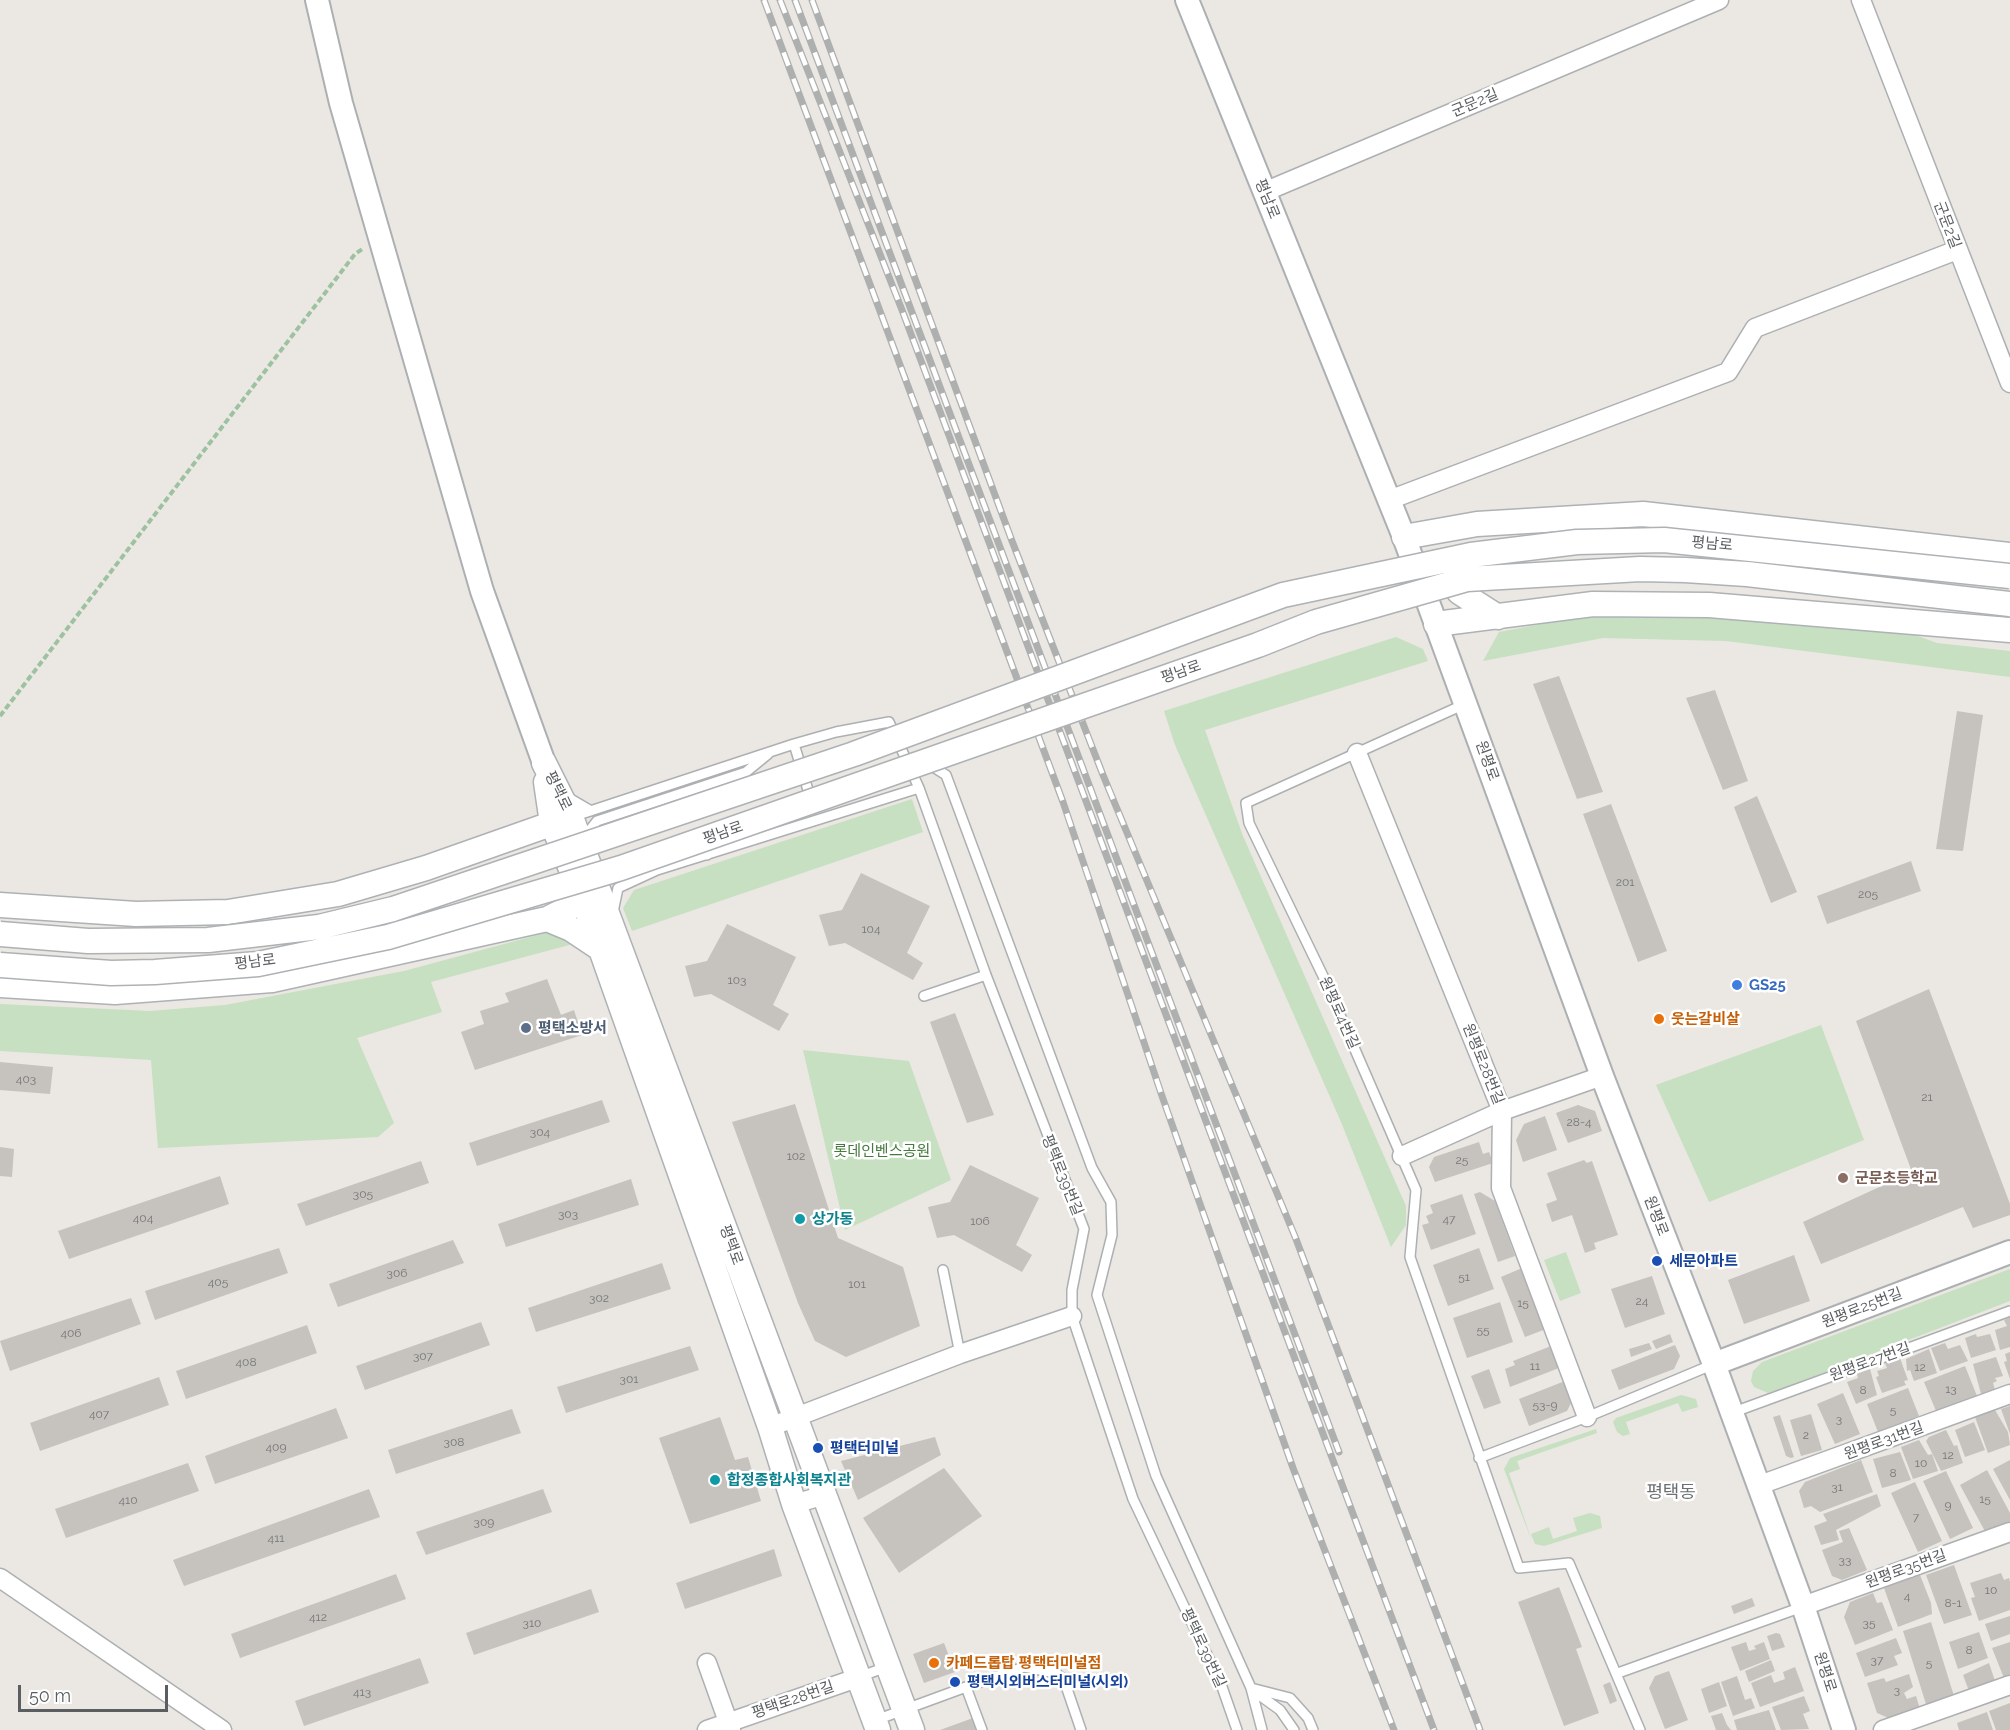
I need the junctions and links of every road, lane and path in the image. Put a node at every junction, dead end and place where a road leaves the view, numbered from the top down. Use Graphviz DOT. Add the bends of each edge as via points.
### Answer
graph roads {
  1 [pos="317,0"];
  2 [pos="1187,0"];
  3 [pos="1719,0"];
  4 [pos="1860,0"];
  5 [pos="1683,7"];
  6 [pos="1264,192"];
  7 [pos="379,236"];
  8 [pos="1957,250"];
  9 [pos="2010,383"];
  10 [pos="1389,500"];
  11 [pos="1477,525"];
  12 [pos="1404,537"];
  13 [pos="2010,555"];
  14 [pos="2010,576"];
  15 [pos="2010,604"];
  16 [pos="1498,617"];
  17 [pos="1436,624"];
  18 [pos="2010,630"];
  19 [pos="1466,703"];
  20 [pos="0,716"];
  21 [pos="794,744"];
  22 [pos="772,751"];
  23 [pos="1357,753"];
  24 [pos="544,763"];
  25 [pos="912,772"];
  26 [pos="920,788"];
  27 [pos="813,806"];
  28 [pos="571,817"];
  29 [pos="580,842"];
  30 [pos="707,855"];
  31 [pos="583,882"];
  32 [pos="0,905"];
  33 [pos="547,920"];
  34 [pos="610,922"];
  35 [pos="0,934"];
  36 [pos="600,949"];
  37 [pos="0,965"];
  38 [pos="986,975"];
  39 [pos="0,985"];
  40 [pos="924,996"];
  41 [pos="1602,1076"];
  42 [pos="1502,1111"];
  43 [pos="1402,1156"];
  44 [pos="2010,1251"];
  45 [pos="943,1270"];
  46 [pos="2010,1311"];
  47 [pos="1072,1316"];
  48 [pos="960,1354"];
  49 [pos="1714,1364"];
  50 [pos="2010,1394"];
  51 [pos="1731,1413"];
  52 [pos="1587,1417"];
  53 [pos="796,1419"];
  54 [pos="770,1427"];
  55 [pos="1479,1458"];
  56 [pos="1757,1486"];
  57 [pos="825,1495"];
  58 [pos="794,1504"];
  59 [pos="2010,1532"];
  60 [pos="0,1578"];
  61 [pos="1803,1606"];
  62 [pos="706,1664"];
  63 [pos="889,1666"];
  64 [pos="1618,1673"];
  65 [pos="857,1678"];
  66 [pos="2010,1685"];
  67 [pos="966,1687"];
  68 [pos="1251,1688"];
  69 [pos="908,1719"];
  70 [pos="876,1725"];
  71 [pos="730,1726"];
  72 [pos="222,1730"];
  73 [pos="707,1730"];
  74 [pos="982,1730"];
  75 [pos="1081,1730"];
  76 [pos="1237,1730"];
  77 [pos="1262,1730"];
  78 [pos="1294,1730"];
  79 [pos="1312,1730"];
  80 [pos="1640,1730"];
  81 [pos="1844,1730"];
  82 [pos="1883,1730"];
  1 -- 7 [label="street"];
  2 -- 6 [label="street, 평남로"];
  3 -- 5 [label="street, 군문2길"];
  4 -- 8 [label="street, 군문2길"];
  5 -- 6 [label="street, 군문2길"];
  6 -- 10 [label="street, 평남로"];
  7 -- 20 [label="path" via="355,254"];
  7 -- 24 [label="street" via="482,591"];
  8 -- 9 [label="street, 군문2길"];
  8 -- 10 [label="street" via="1755,328 1728,372"];
  10 -- 12 [label="street, 평남로"];
  11 -- 12 [label="main road"];
  11 -- 13 [label="main road" via="1643,514"];
  11 -- 16 [label="main road" via="1452,543 1449,569 1460,592"];
  12 -- 17 [label="street, 평남로"];
  14 -- 35 [label="main road, 평남로, bridge" via="1664,540 1577,542 1471,555 1283,595 854,754 393,909 319,927 208,940 88,941"];
  15 -- 37 [label="main road, 평남로, bridge" via="1685,570 1628,569 1467,579 1316,622 621,868 388,938 258,964 155,972"];
  16 -- 17 [label="main road"];
  16 -- 18 [label="main road" via="1593,604 1708,605"];
  17 -- 19 [label="street, 평남로"];
  19 -- 23 [label="lane, 원평로4번길"];
  19 -- 41 [label="street, 원평로"];
  21 -- 22 [label="lane"];
  21 -- 25 [label="lane, 평택로39번길" via="889,722"];
  21 -- 27 [label="lane"];
  22 -- 28 [label="lane"];
  22 -- 29 [label="lane" via="746,772 597,821"];
  23 -- 42 [label="street, 원평로28번길"];
  23 -- 43 [label="lane, 원평로4번길" via="1246,802 1249,823 1323,976"];
  24 -- 28 [label="main road"];
  24 -- 28 [label="main road, 평택로"];
  25 -- 26 [label="lane, 평택로39번길"];
  25 -- 27 [label="lane"];
  25 -- 68 [label="lane" via="930,765 946,775 1092,1168 1111,1202 1112,1235 1097,1295 1156,1476"];
  26 -- 30 [label="lane"];
  26 -- 38 [label="lane, 평택로39번길"];
  27 -- 30 [label="lane" via="747,828"];
  28 -- 29 [label="main road, 평택로"];
  28 -- 31 [label="main road, 평택로"];
  28 -- 32 [label="main road" via="338,894 239,910 136,914"];
  29 -- 31 [label="main road, 평택로"];
  30 -- 34 [label="lane" via="657,870 618,888"];
  31 -- 33 [label="main road" via="571,907"];
  31 -- 34 [label="main road, 평택로"];
  31 -- 36 [label="main road, 평택로"];
  33 -- 36 [label="main road" via="571,929"];
  33 -- 39 [label="main road" via="272,980 115,992"];
  34 -- 53 [label="main road, 평택로"];
  36 -- 54 [label="main road, 평택로"];
  38 -- 40 [label="lane"];
  38 -- 47 [label="lane, 평택로39번길" via="1084,1229 1072,1290"];
  41 -- 42 [label="street"];
  41 -- 49 [label="street, 원평로"];
  42 -- 43 [label="street"];
  42 -- 52 [label="street, 원평로28번길" via="1501,1188"];
  43 -- 55 [label="lane, 원평로4번길" via="1416,1190 1410,1257"];
  44 -- 49 [label="street, 원평로25번길"];
  45 -- 48 [label="lane"];
  46 -- 51 [label="lane, 원평로27번길"];
  47 -- 48 [label="street"];
  47 -- 76 [label="lane, 평택로39번길" via="1133,1499 1221,1684"];
  48 -- 53 [label="street"];
  49 -- 51 [label="street, 원평로"];
  49 -- 52 [label="lane"];
  50 -- 56 [label="street, 원평로31번길"];
  51 -- 56 [label="street, 원평로"];
  52 -- 55 [label="lane"];
  53 -- 54 [label="street"];
  53 -- 57 [label="main road, 평택로"];
  54 -- 58 [label="main road, 평택로"];
  55 -- 64 [label="lane" via="1519,1568 1569,1563"];
  56 -- 61 [label="street, 원평로"];
  57 -- 58 [label="street"];
  57 -- 63 [label="main road, 평택로"];
  58 -- 65 [label="main road, 평택로"];
  59 -- 61 [label="street, 원평로35번길"];
  60 -- 72 [label="street"];
  61 -- 64 [label="lane"];
  61 -- 81 [label="street, 원평로"];
  62 -- 71 [label="street"];
  63 -- 65 [label="lane"];
  63 -- 69 [label="main road, 평택로"];
  64 -- 80 [label="lane"];
  65 -- 70 [label="main road, 평택로"];
  65 -- 71 [label="street, 평택로28번길"];
  66 -- 82 [label="street"];
  67 -- 69 [label="lane"];
  67 -- 74 [label="lane"];
  67 -- 75 [label="lane" via="1024,1667 1056,1673 1064,1680"];
  68 -- 77 [label="lane"];
  68 -- 78 [label="lane" via="1280,1710"];
  68 -- 79 [label="lane" via="1290,1698 1308,1718"];
  69 -- 70 [label="lane"];
  71 -- 73 [label="street, 평택로28번길"];
}
